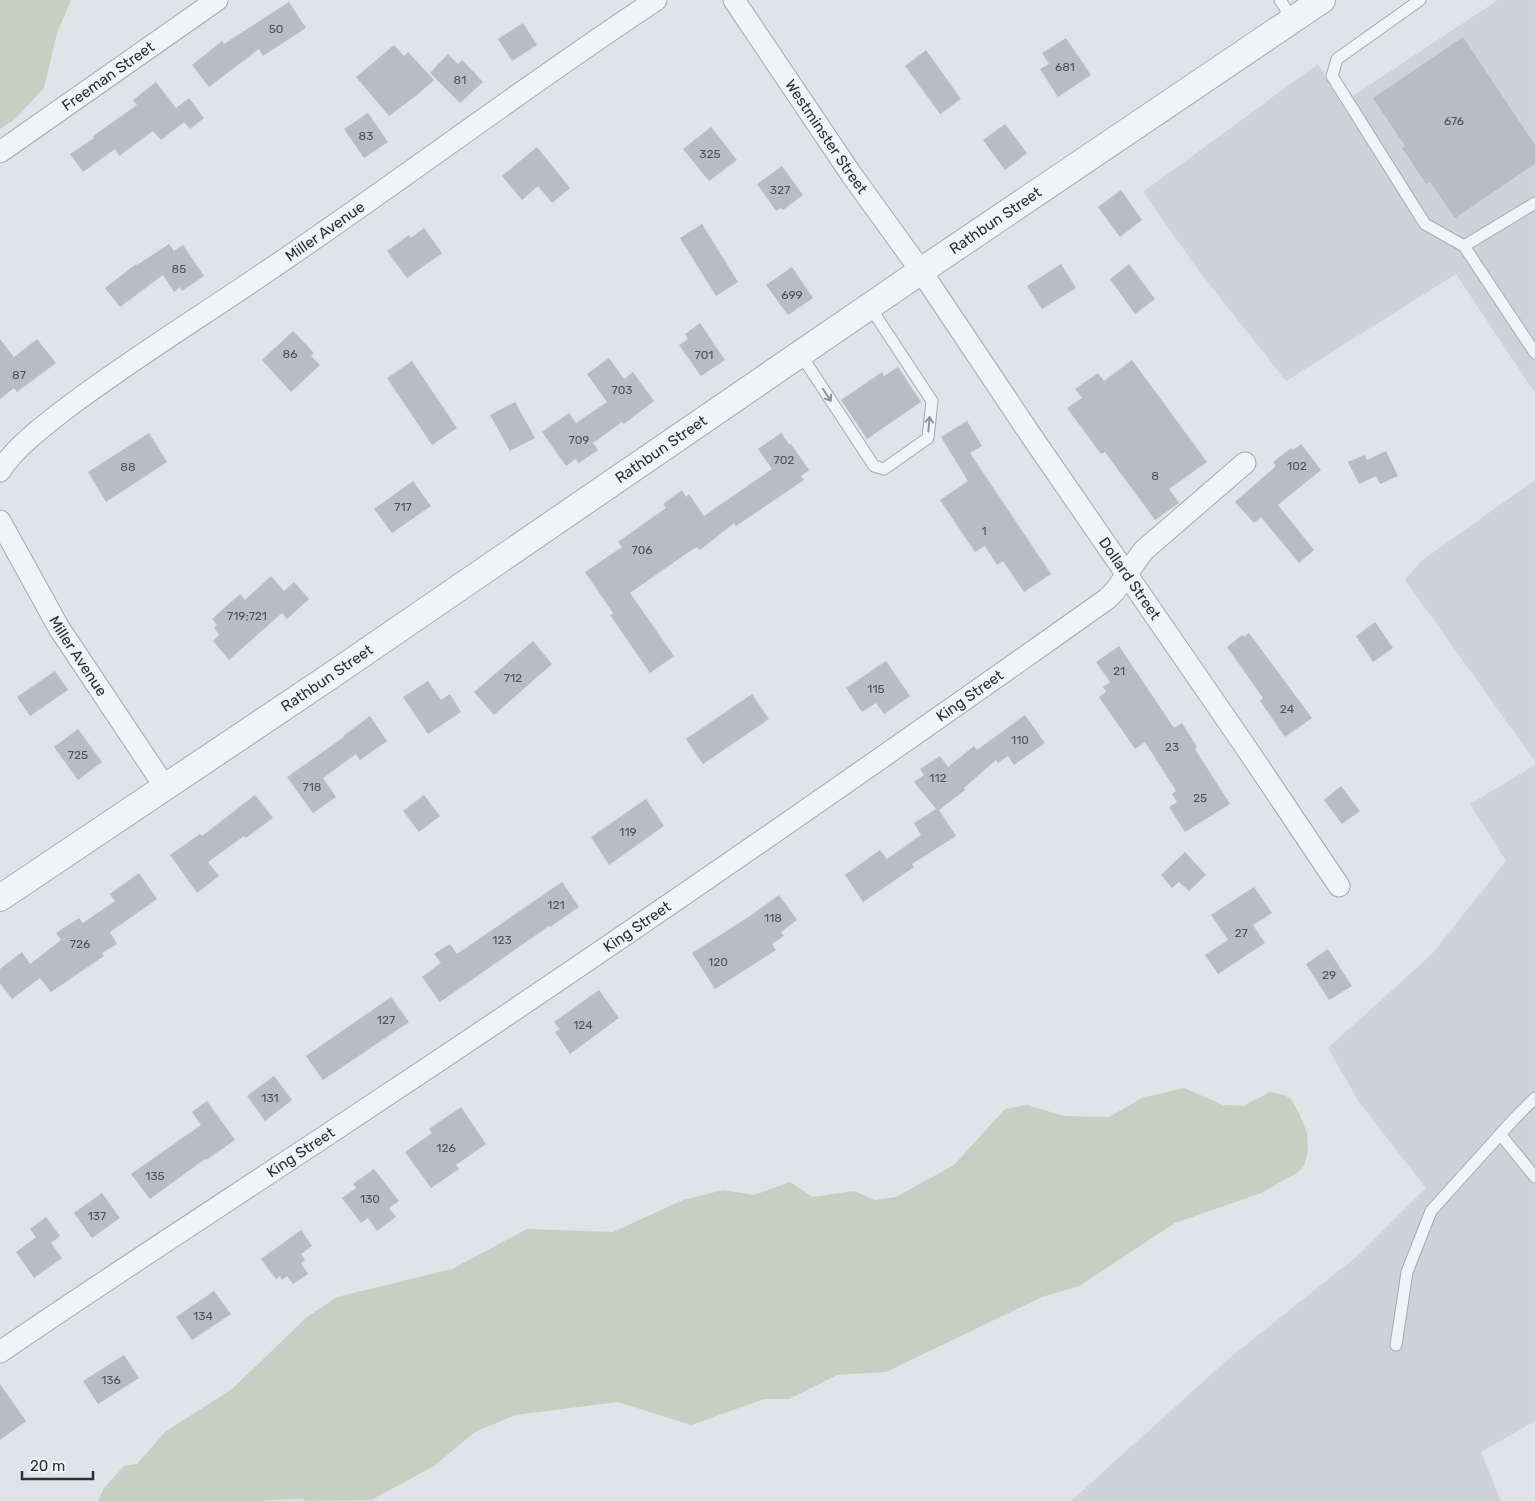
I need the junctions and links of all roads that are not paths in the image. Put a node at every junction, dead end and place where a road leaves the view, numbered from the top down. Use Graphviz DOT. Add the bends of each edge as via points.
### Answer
graph roads {
  1 [pos="217,0"];
  2 [pos="656,0"];
  3 [pos="734,0"];
  4 [pos="1322,0"];
  5 [pos="1420,0"];
  6 [pos="1287,10"];
  7 [pos="0,152"];
  8 [pos="1535,203"];
  9 [pos="1464,246"];
  10 [pos="922,271"];
  11 [pos="870,307"];
  12 [pos="1535,353"];
  13 [pos="800,355"];
  14 [pos="1245,463"];
  15 [pos="0,471"];
  16 [pos="0,522"];
  17 [pos="1126,574"];
  18 [pos="165,787"];
  19 [pos="1339,886"];
  20 [pos="0,898"];
  21 [pos="1535,1098"];
  22 [pos="1500,1134"];
  23 [pos="1535,1177"];
  24 [pos="1396,1345"];
  25 [pos="0,1352"];
  1 -- 7 [label="street, Freeman Street"];
  2 -- 15 [label="street, Miller Avenue" via="82,397 37,431"];
  3 -- 10 [label="street, Westminster Street" via="851,174"];
  4 -- 6 [label="street, Rathbun Street"];
  5 -- 9 [label="lane" via="1336,58 1332,76 1425,224"];
  6 -- 10 [label="street, Rathbun Street"];
  8 -- 9 [label="lane"];
  9 -- 12 [label="lane"];
  10 -- 11 [label="street, Rathbun Street"];
  10 -- 17 [label="street, Dollard Street"];
  11 -- 13 [label="street, Rathbun Street"];
  13 -- 11 [label="lane, one-way" via="874,466 884,468 928,438 932,401"];
  13 -- 18 [label="street, Rathbun Street"];
  14 -- 17 [label="street, King Street" via="1143,551"];
  16 -- 18 [label="street, Miller Avenue" via="59,628"];
  17 -- 19 [label="street, Dollard Street"];
  17 -- 25 [label="street, King Street" via="1107,599 920,731 390,1094"];
  18 -- 20 [label="street, Rathbun Street"];
  21 -- 22 [label="lane"];
  22 -- 23 [label="lane"];
  22 -- 24 [label="lane" via="1431,1211 1407,1272"];
}
